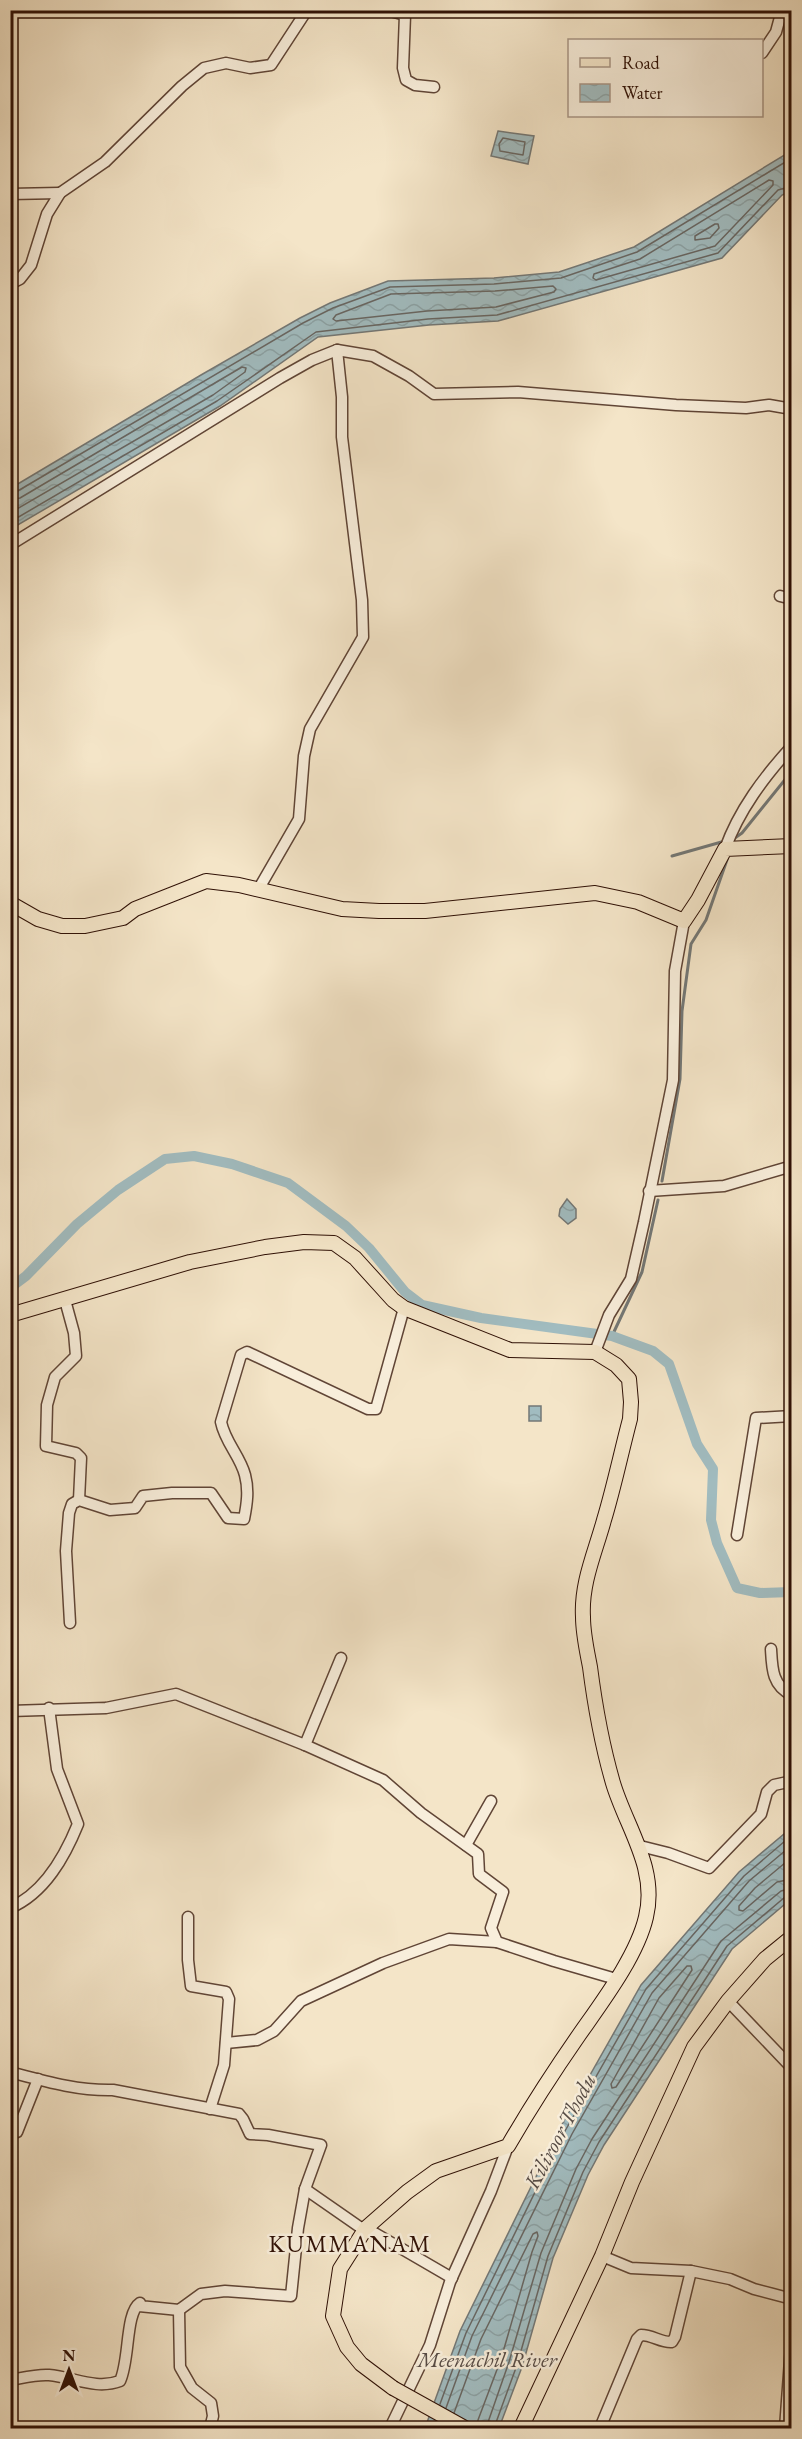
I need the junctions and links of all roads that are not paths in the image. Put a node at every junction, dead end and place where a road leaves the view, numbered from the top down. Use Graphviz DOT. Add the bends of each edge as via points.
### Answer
graph roads {
  1 [pos="307,10"];
  2 [pos="387,10"];
  3 [pos="782,10"];
  4 [pos="407,13"];
  5 [pos="763,52"];
  6 [pos="434,87"];
  7 [pos="10,194"];
  8 [pos="60,194"];
  9 [pos="10,284"];
  10 [pos="337,350"];
  11 [pos="792,409"];
  12 [pos="10,545"];
  13 [pos="780,596"];
  14 [pos="792,599"];
  15 [pos="792,746"];
  16 [pos="728,846"];
  17 [pos="792,846"];
  18 [pos="258,890"];
  19 [pos="10,903"];
  20 [pos="684,921"];
  21 [pos="792,1166"];
  22 [pos="649,1191"];
  23 [pos="65,1300"];
  24 [pos="404,1308"];
  25 [pos="10,1315"];
  26 [pos="597,1348"];
  27 [pos="792,1416"];
  28 [pos="79,1500"];
  29 [pos="737,1535"];
  30 [pos="70,1623"];
  31 [pos="771,1649"];
  32 [pos="341,1658"];
  33 [pos="792,1695"];
  34 [pos="49,1708"];
  35 [pos="10,1711"];
  36 [pos="305,1745"];
  37 [pos="792,1781"];
  38 [pos="491,1801"];
  39 [pos="466,1845"];
  40 [pos="640,1846"];
  41 [pos="10,1908"];
  42 [pos="189,1917"];
  43 [pos="792,1937"];
  44 [pos="497,1942"];
  45 [pos="616,1979"];
  46 [pos="728,2001"];
  47 [pos="226,2043"];
  48 [pos="792,2068"];
  49 [pos="10,2072"];
  50 [pos="38,2079"];
  51 [pos="210,2109"];
  52 [pos="17,2132"];
  53 [pos="508,2146"];
  54 [pos="305,2189"];
  55 [pos="365,2229"];
  56 [pos="602,2256"];
  57 [pos="691,2271"];
  58 [pos="452,2278"];
  59 [pos="792,2299"];
  60 [pos="179,2310"];
  61 [pos="792,2333"];
  62 [pos="10,2380"];
  63 [pos="210,2428"];
  64 [pos="390,2428"];
  65 [pos="465,2428"];
  66 [pos="521,2428"];
  67 [pos="600,2428"];
  68 [pos="785,2428"];
  1 -- 8 [label="street" via="271,65 250,68 226,63 204,68 105,162"];
  2 -- 4 [label="street"];
  3 -- 5 [label="street" via="776,32"];
  4 -- 6 [label="street" via="403,68 406,80"];
  7 -- 8 [label="street"];
  8 -- 9 [label="street" via="47,214 31,265 20,279"];
  10 -- 11 [label="street" via="373,356 434,394 519,392 676,405 769,405"];
  10 -- 12 [label="street" via="280,378"];
  10 -- 18 [label="street" via="363,638 310,729 299,819"];
  13 -- 14 [label="street"];
  15 -- 16 [label="street" via="747,802"];
  16 -- 17 [label="main road"];
  16 -- 20 [label="main road"];
  18 -- 19 [label="main road" via="206,881 135,909 123,918 85,926 62,926 38,919"];
  18 -- 20 [label="main road" via="342,909 425,911 595,893 638,902"];
  20 -- 22 [label="street" via="675,971 672,1080"];
  21 -- 22 [label="street" via="724,1186"];
  22 -- 26 [label="street" via="631,1279 609,1315"];
  23 -- 24 [label="main road" via="190,1262 304,1242 334,1243 355,1258"];
  23 -- 25 [label="main road"];
  23 -- 28 [label="street" via="76,1356 55,1377 47,1405 46,1446 76,1453 81,1458"];
  24 -- 26 [label="main road" via="510,1350"];
  24 -- 28 [label="street" via="376,1409 247,1352 242,1355 221,1422 245,1474 248,1500 244,1519 228,1518 212,1493 143,1496 135,1508 110,1510"];
  26 -- 40 [label="main road" via="629,1379 631,1402 630,1419 587,1575 583,1618 607,1759 614,1786"];
  27 -- 29 [label="street" via="756,1418"];
  28 -- 30 [label="street" via="72,1504 69,1513 66,1551"];
  31 -- 33 [label="street" via="772,1671 778,1684"];
  32 -- 36 [label="street"];
  34 -- 35 [label="street"];
  34 -- 36 [label="street" via="106,1707 176,1694"];
  34 -- 41 [label="street" via="57,1769 78,1824 66,1853 38,1889"];
  36 -- 39 [label="street" via="383,1780"];
  37 -- 40 [label="street" via="774,1785 767,1792 761,1814 709,1868"];
  38 -- 39 [label="street"];
  39 -- 44 [label="street" via="478,1854 479,1874 503,1892 491,1928"];
  40 -- 45 [label="main road" via="648,1891 646,1917"];
  42 -- 47 [label="street" via="191,1986 226,1992 230,2008"];
  43 -- 46 [label="main road" via="765,1959"];
  44 -- 45 [label="street"];
  44 -- 47 [label="street" via="449,1939 394,1959 301,2001 274,2031 257,2040"];
  45 -- 53 [label="main road"];
  46 -- 48 [label="street"];
  46 -- 56 [label="main road" via="694,2048"];
  47 -- 51 [label="street" via="224,2065"];
  49 -- 50 [label="street"];
  50 -- 51 [label="street"];
  50 -- 52 [label="street"];
  51 -- 54 [label="street" via="239,2114 250,2134 321,2145"];
  53 -- 55 [label="main road" via="436,2170"];
  53 -- 58 [label="street"];
  54 -- 55 [label="street"];
  54 -- 60 [label="street" via="291,2296 225,2291 201,2294"];
  55 -- 58 [label="street"];
  55 -- 65 [label="main road, bridge" via="340,2269 333,2316 347,2346 361,2364 393,2388"];
  56 -- 57 [label="street" via="631,2268"];
  56 -- 66 [label="main road"];
  57 -- 59 [label="street"];
  57 -- 67 [label="street" via="675,2337 666,2343 650,2335 637,2339"];
  58 -- 64 [label="street" via="430,2345"];
  60 -- 62 [label="street" via="139,2306 140,2303 135,2306 120,2380 111,2384 47,2374"];
  60 -- 63 [label="street" via="180,2367 192,2388 211,2403"];
  61 -- 68 [label="street"];
}
